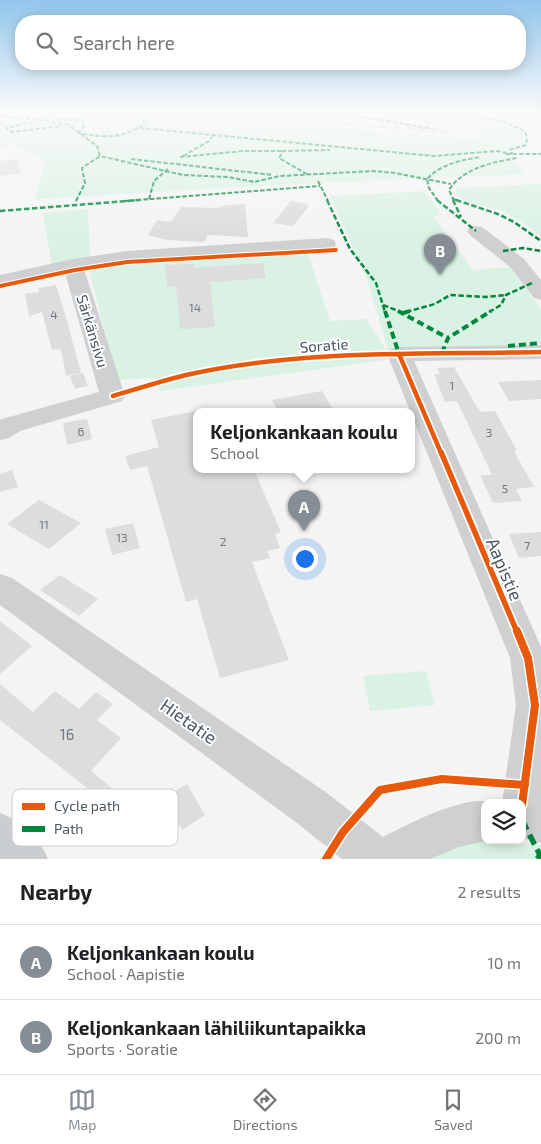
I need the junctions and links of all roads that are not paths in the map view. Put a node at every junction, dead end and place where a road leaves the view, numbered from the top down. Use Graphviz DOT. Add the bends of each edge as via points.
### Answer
graph roads {
  1 [pos="476,230"];
  2 [pos="321,247"];
  3 [pos="73,265"];
  4 [pos="0,281"];
  5 [pos="541,294"];
  6 [pos="541,352"];
  7 [pos="0,432"];
  8 [pos="0,587"];
  9 [pos="523,799"];
  10 [pos="526,818"];
  11 [pos="481,820"];
  12 [pos="541,822"];
  13 [pos="0,835"];
  14 [pos="25,859"];
  15 [pos="376,859"];
  16 [pos="384,859"];
  1 -- 5 [label="street" via="516,263"];
  2 -- 3 [label="street" via="127,257"];
  3 -- 4 [label="street"];
  3 -- 7 [label="street, Särkänsivu" via="113,396 11,425"];
  6 -- 9 [label="street, Aapistie" via="399,354 528,658 535,705"];
  8 -- 15 [label="street, Hietatie" via="312,808"];
  10 -- 12 [label="street"];
  11 -- 16 [label="street" via="419,841"];
  13 -- 14 [label="main road"];
}
